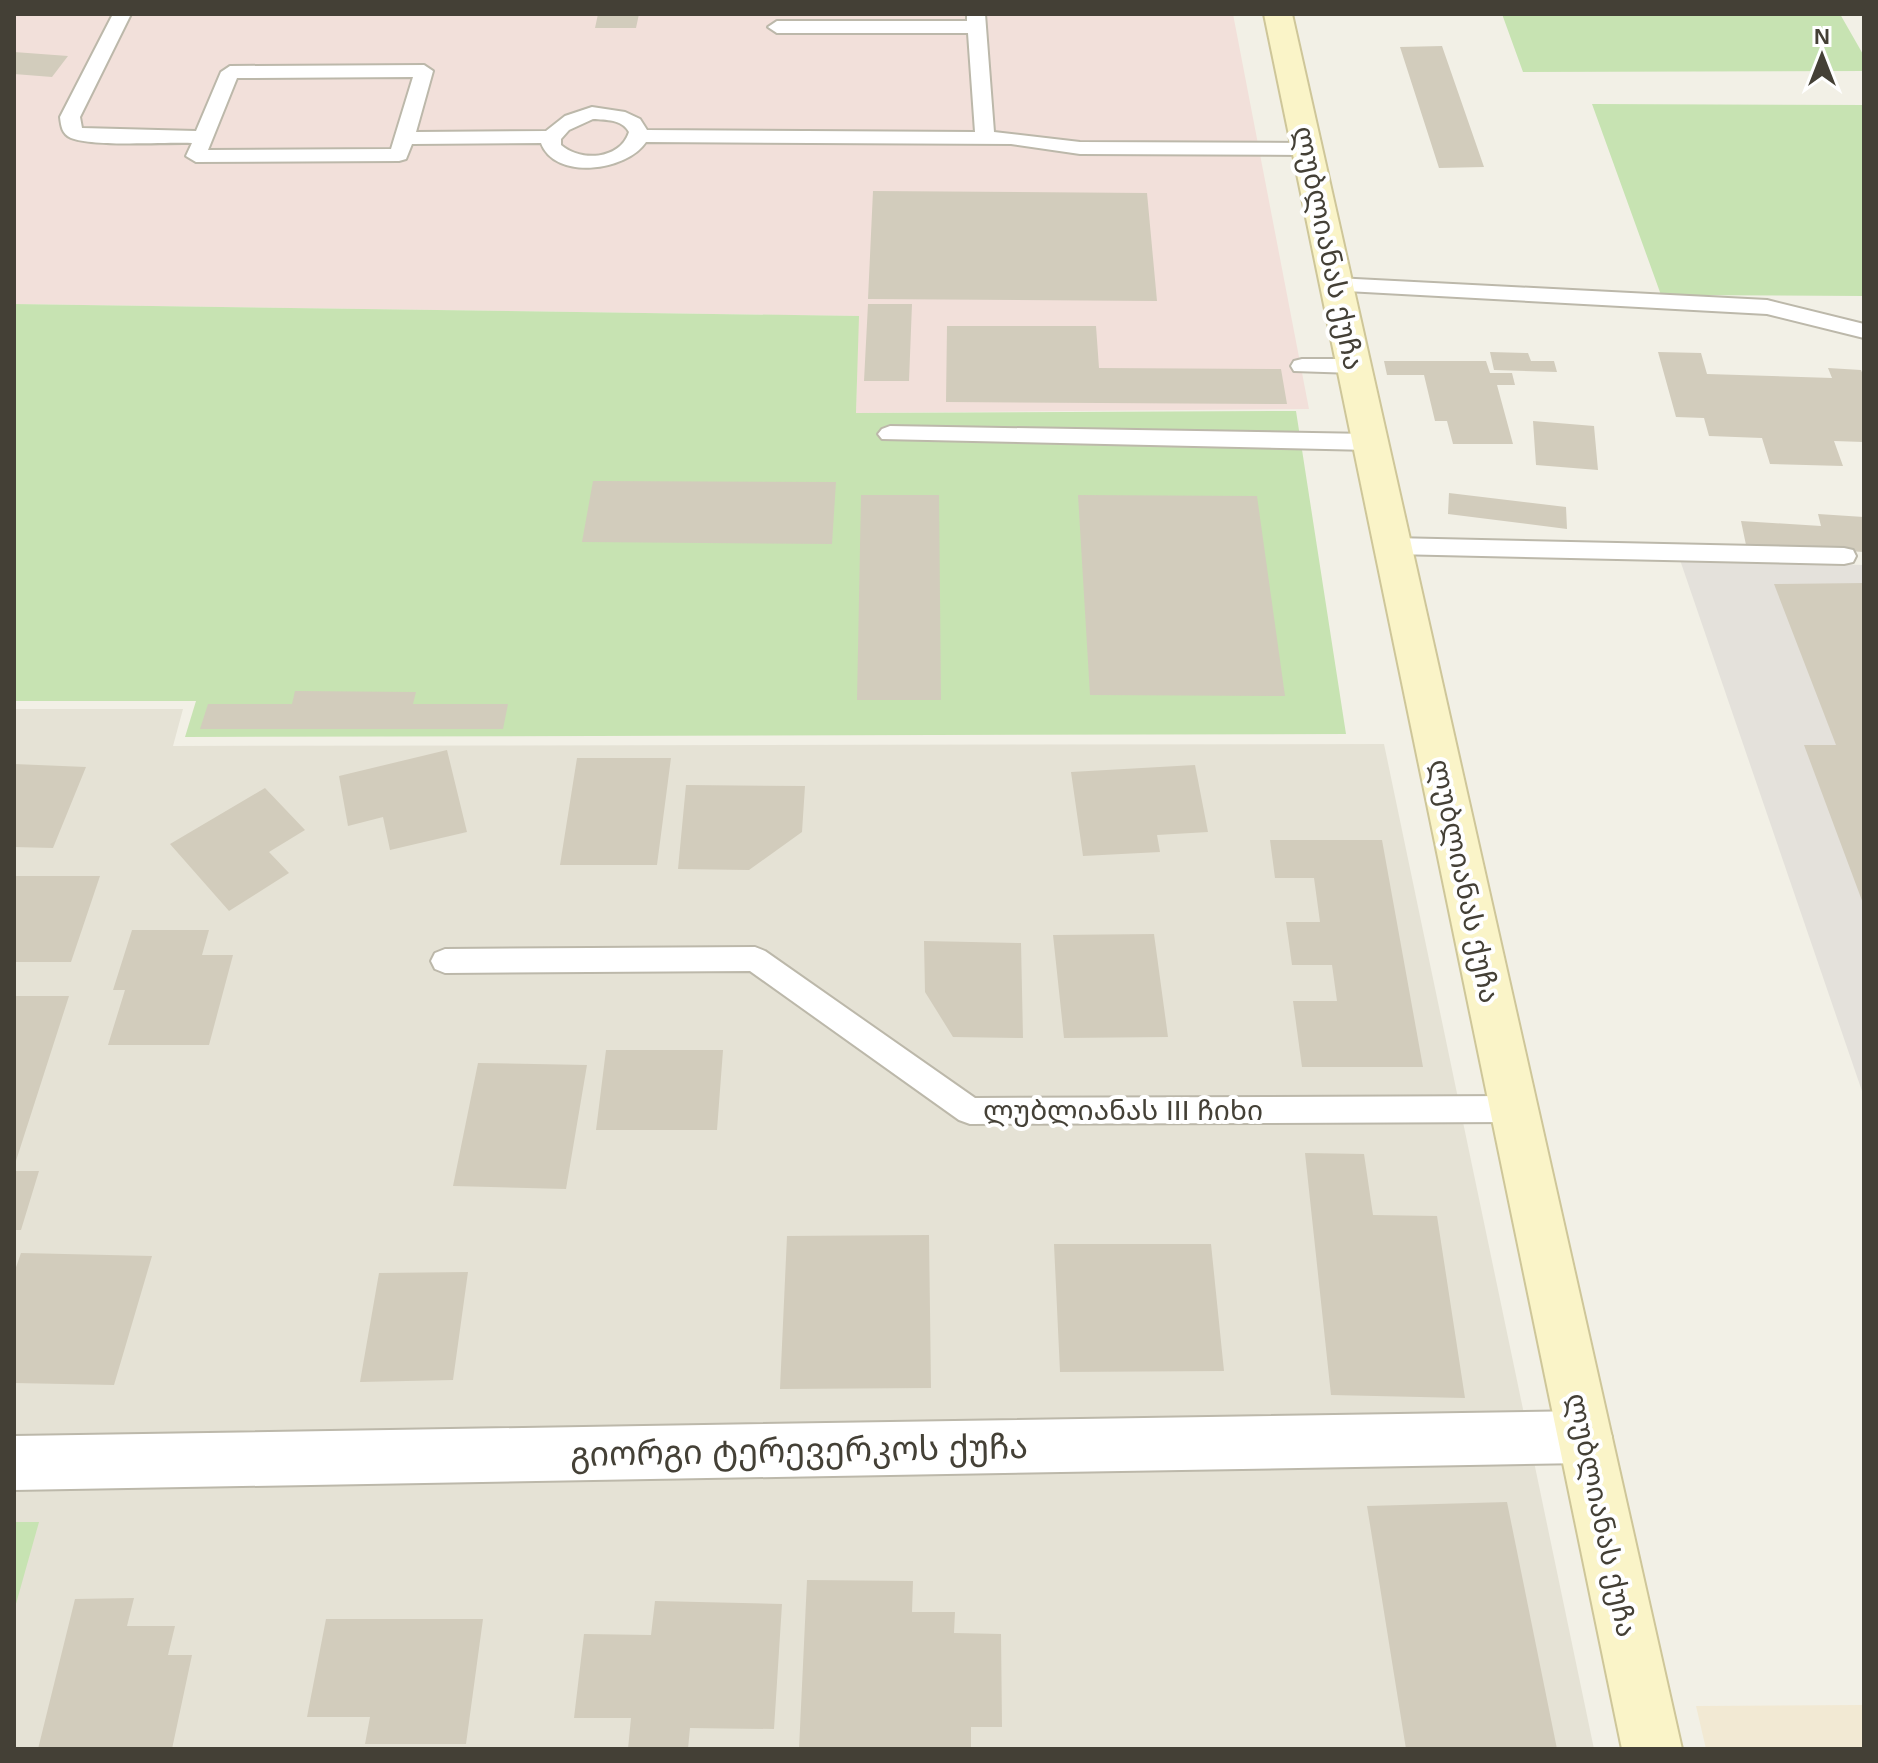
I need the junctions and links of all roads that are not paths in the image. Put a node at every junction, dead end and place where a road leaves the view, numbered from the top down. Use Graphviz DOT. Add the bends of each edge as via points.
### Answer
graph roads {
  1 [pos="122,14"];
  2 [pos="1278,14"];
  3 [pos="976,20"];
  4 [pos="777,27"];
  5 [pos="640,136"];
  6 [pos="204,137"];
  7 [pos="552,137"];
  8 [pos="404,138"];
  9 [pos="985,138"];
  10 [pos="1307,149"];
  11 [pos="1336,285"];
  12 [pos="1864,331"];
  13 [pos="1302,366"];
  14 [pos="1354,366"];
  15 [pos="890,434"];
  16 [pos="1370,442"];
  17 [pos="1393,546"];
  18 [pos="1844,556"];
  19 [pos="445,961"];
  20 [pos="1514,1109"];
  21 [pos="1585,1437"];
  22 [pos="14,1463"];
  23 [pos="1652,1749"];
  1 -- 6 [label="lane" via="70,117 71,128 90,135"];
  2 -- 10 [label="street, ლუბლიანას ქუჩა"];
  3 -- 4 [label="lane"];
  3 -- 9 [label="lane"];
  5 -- 7 [label="lane" via="632,121 621,115 592,113 565,121"];
  5 -- 7 [label="lane" via="627,153 599,161 559,153"];
  5 -- 9 [label="lane"];
  6 -- 8 [label="lane" via="196,156 399,155"];
  6 -- 8 [label="lane" via="230,72 424,71"];
  7 -- 8 [label="lane"];
  9 -- 10 [label="lane" via="1080,148"];
  10 -- 11 [label="street, ლუბლიანას ქუჩა"];
  11 -- 12 [label="lane" via="1767,307"];
  11 -- 14 [label="street, ლუბლიანას ქუჩა"];
  13 -- 14 [label="lane"];
  14 -- 16 [label="street, ლუბლიანას ქუჩა"];
  15 -- 16 [label="lane"];
  16 -- 17 [label="street, ლუბლიანას ქუჩა"];
  17 -- 18 [label="lane"];
  17 -- 20 [label="street, ლუბლიანას ქუჩა"];
  19 -- 20 [label="lane, ლუბლიანას III ჩიხი" via="755,959 970,1111"];
  20 -- 21 [label="street, ლუბლიანას ქუჩა"];
  21 -- 22 [label="street, გიორგი ტერევერკოს ქუჩა"];
  21 -- 23 [label="street, ლუბლიანას ქუჩა"];
}
